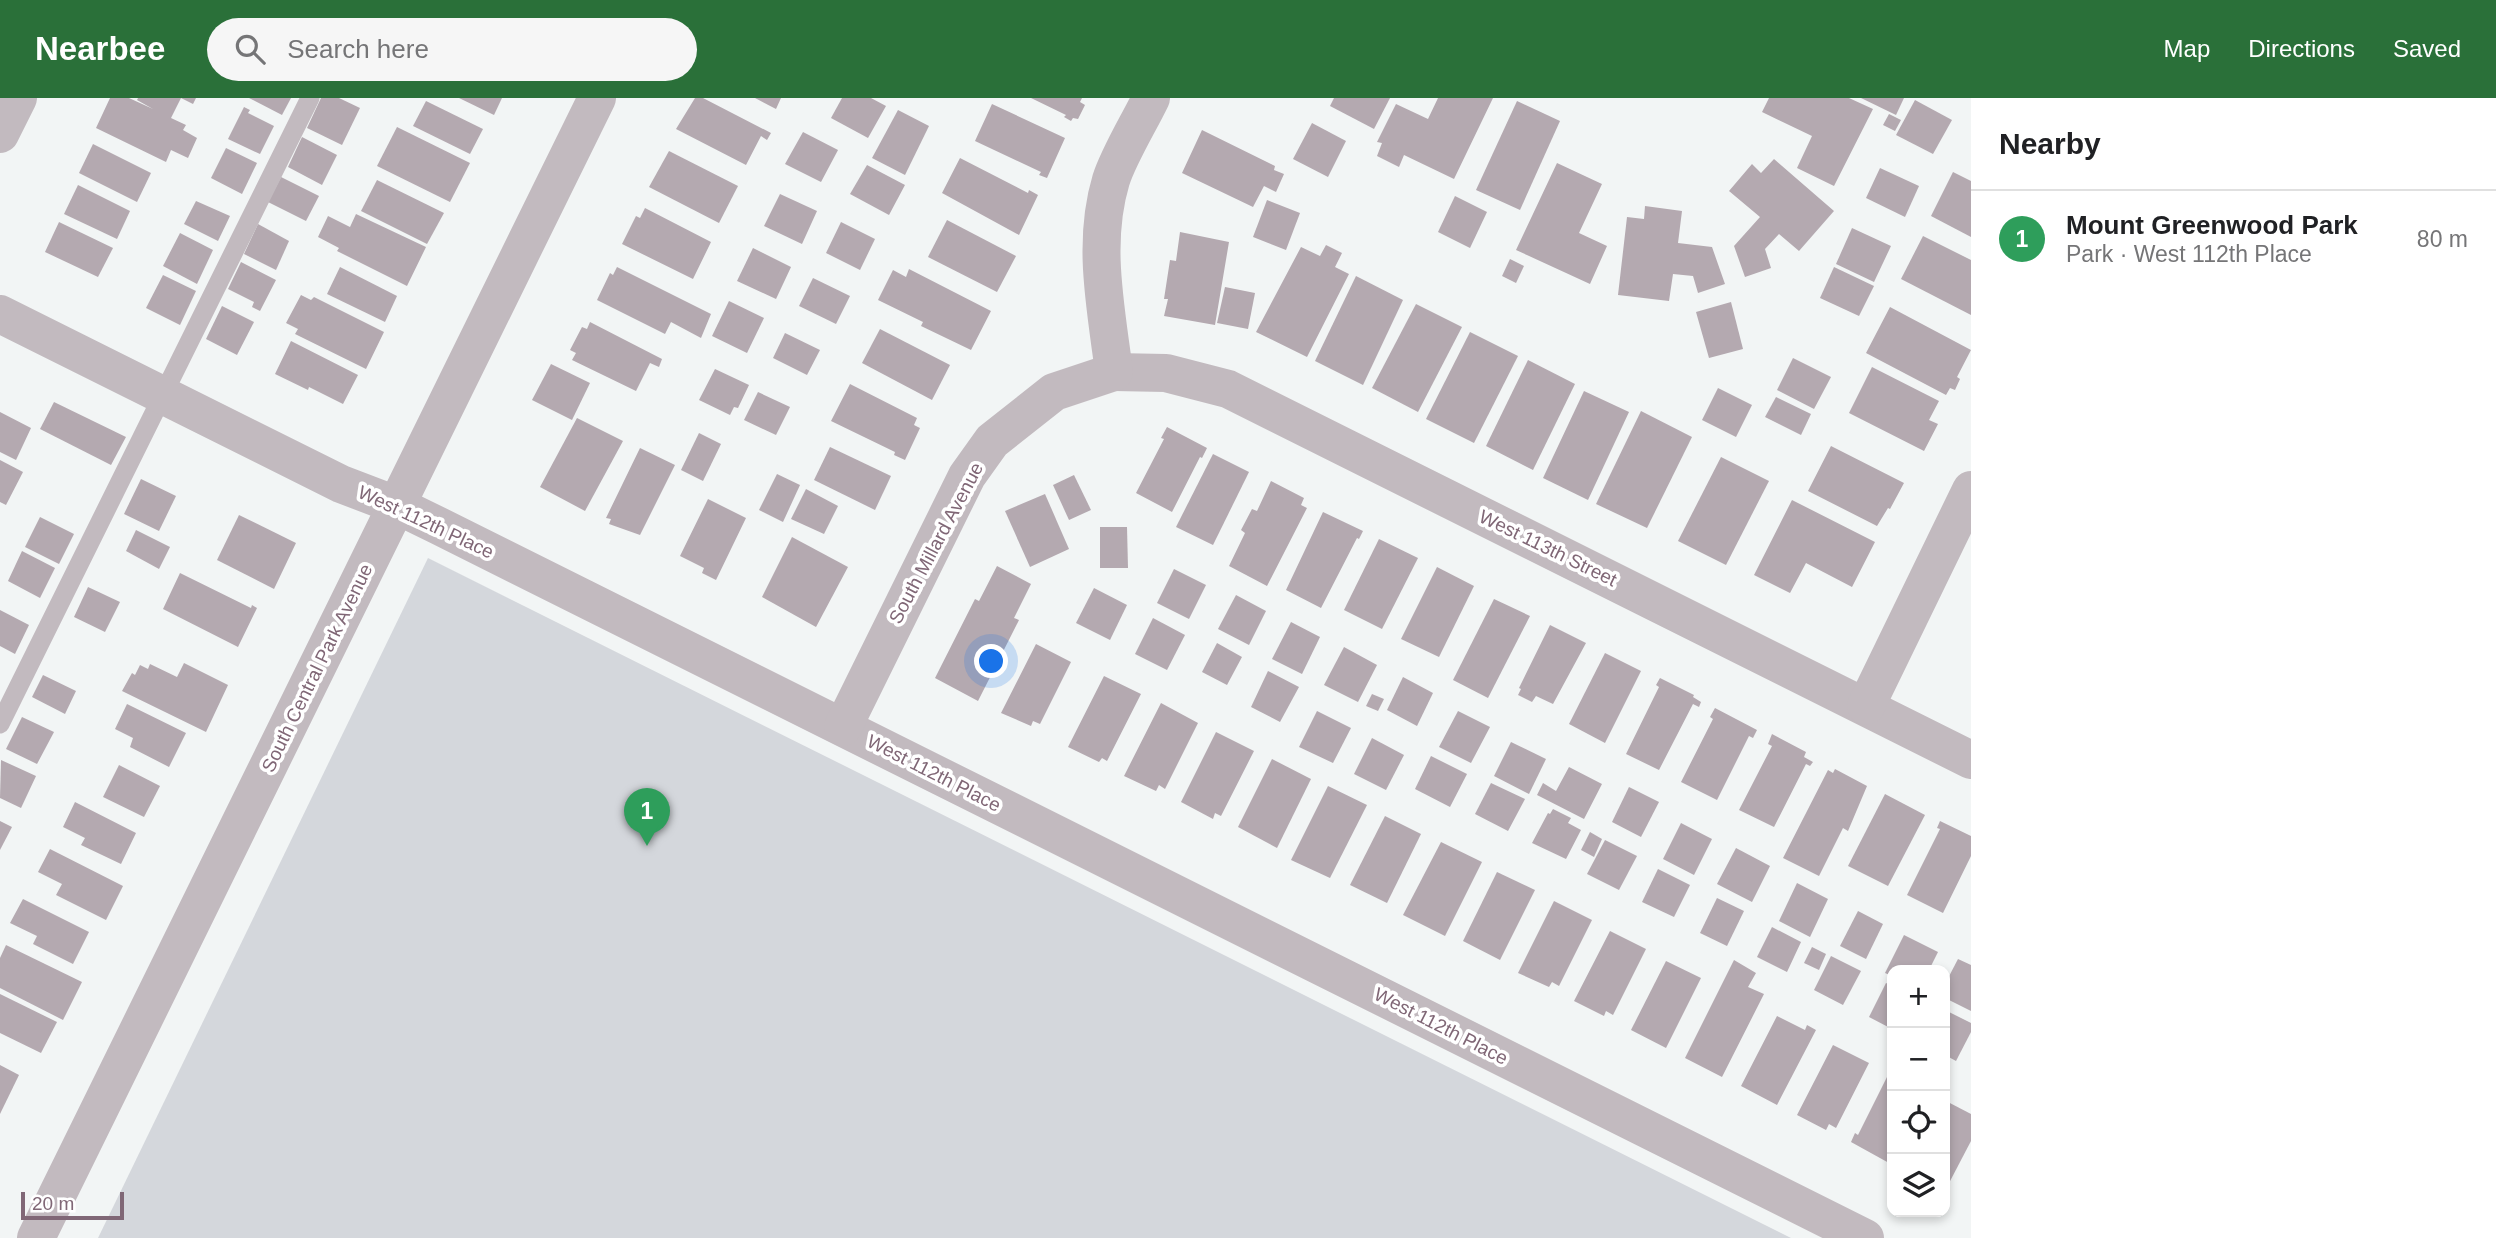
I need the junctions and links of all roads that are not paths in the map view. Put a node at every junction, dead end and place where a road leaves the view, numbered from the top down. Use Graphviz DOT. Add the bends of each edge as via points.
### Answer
graph roads {
  1 [pos="18,98"];
  2 [pos="310,98"];
  3 [pos="597,98"];
  4 [pos="1151,98"];
  5 [pos="0,134"];
  6 [pos="0,314"];
  7 [pos="1114,372"];
  8 [pos="163,395"];
  9 [pos="1971,490"];
  10 [pos="397,505"];
  11 [pos="1866,706"];
  12 [pos="0,724"];
  13 [pos="843,727"];
  14 [pos="1971,760"];
  15 [pos="36,1238"];
  16 [pos="1865,1238"];
  1 -- 5 [label="street"];
  2 -- 8 [label="lane"];
  3 -- 10 [label="street, South Central Park Avenue"];
  4 -- 7 [label="street" via="1111,179 1101,228"];
  6 -- 8 [label="street, West 112th Place"];
  7 -- 11 [label="street, West 113th Street" via="1166,373 1228,389"];
  7 -- 13 [label="street, South Millard Avenue" via="1055,392 992,441 967,477"];
  8 -- 10 [label="street, West 112th Place" via="341,484"];
  8 -- 12 [label="lane"];
  9 -- 11 [label="street"];
  10 -- 13 [label="street, West 112th Place"];
  10 -- 15 [label="street, South Central Park Avenue"];
  11 -- 14 [label="street, West 113th Street"];
  13 -- 16 [label="street, West 112th Place"];
}
